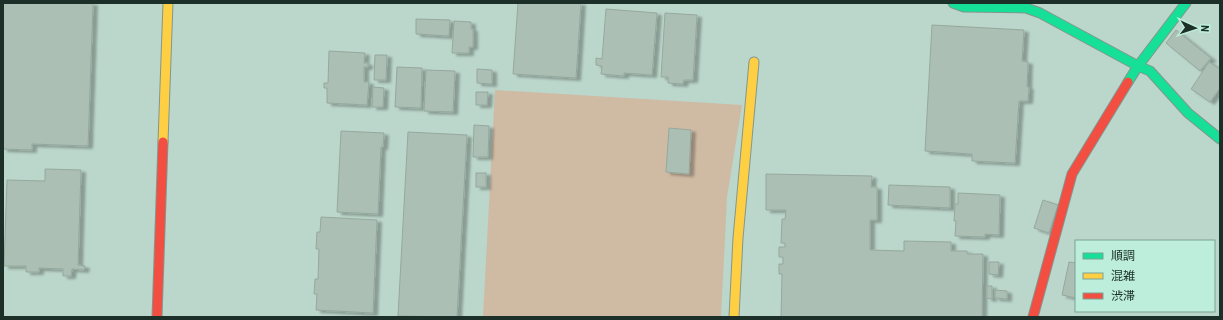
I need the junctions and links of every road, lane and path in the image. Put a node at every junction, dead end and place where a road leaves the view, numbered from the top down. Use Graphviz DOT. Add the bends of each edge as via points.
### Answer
graph roads {
  1 [pos="168,3"];
  2 [pos="953,3"];
  3 [pos="1186,3"];
  4 [pos="754,62"];
  5 [pos="1138,66"];
  6 [pos="1220,139"];
  7 [pos="157,317"];
  8 [pos="734,317"];
  9 [pos="1033,317"];
  1 -- 7 [label="street"];
  2 -- 5 [label="street" via="964,7 1026,8"];
  3 -- 5 [label="street"];
  4 -- 8 [label="street" via="738,238"];
  5 -- 6 [label="street" via="1150,71 1188,113"];
  5 -- 9 [label="street" via="1072,174"];
}
